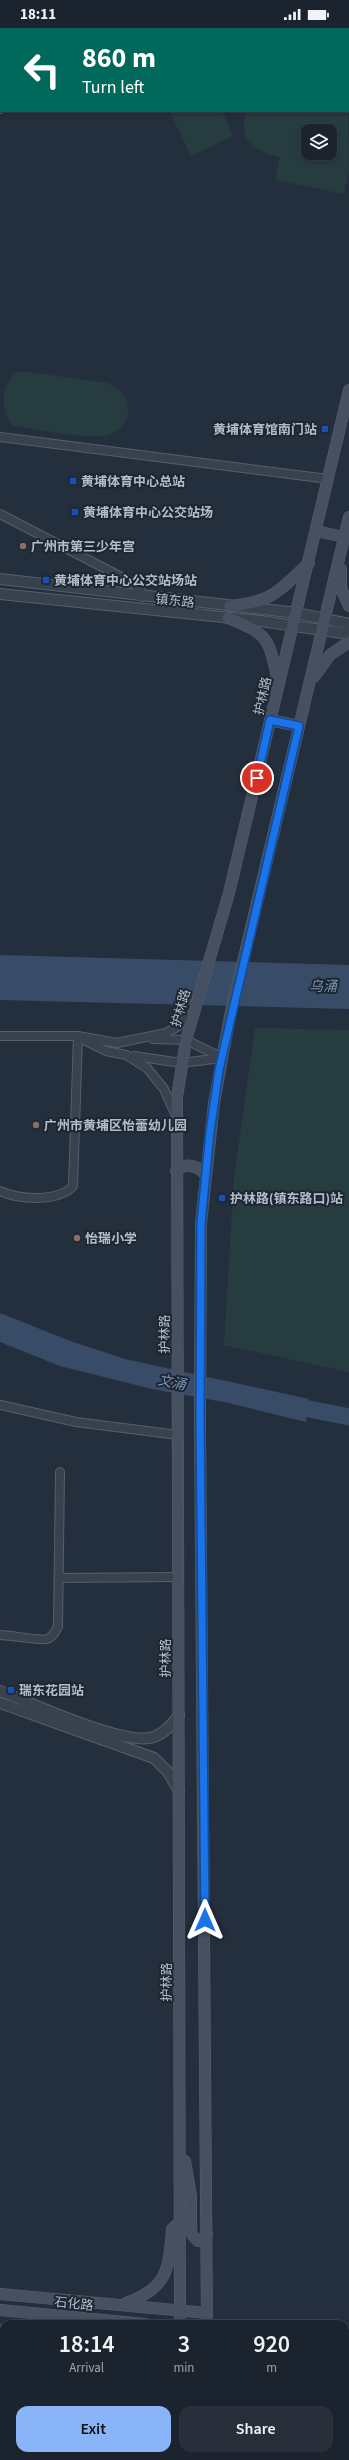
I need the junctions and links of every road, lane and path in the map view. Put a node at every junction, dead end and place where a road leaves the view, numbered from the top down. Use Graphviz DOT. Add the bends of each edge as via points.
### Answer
graph roads {
  1 [pos="349,390"];
  2 [pos="0,437"];
  3 [pos="328,479"];
  4 [pos="0,514"];
  5 [pos="349,517"];
  6 [pos="316,530"];
  7 [pos="344,537"];
  8 [pos="340,553"];
  9 [pos="309,563"];
  10 [pos="0,579"];
  11 [pos="0,594"];
  12 [pos="142,597"];
  13 [pos="230,606"];
  14 [pos="349,606"];
  15 [pos="296,613"];
  16 [pos="228,618"];
  17 [pos="324,619"];
  18 [pos="349,624"];
  19 [pos="293,626"];
  20 [pos="322,630"];
  21 [pos="349,634"];
  22 [pos="349,642"];
  23 [pos="279,684"];
  24 [pos="308,686"];
  25 [pos="270,720"];
  26 [pos="299,726"];
  27 [pos="193,1013"];
  28 [pos="0,1036"];
  29 [pos="78,1036"];
  30 [pos="139,1039"];
  31 [pos="186,1040"];
  32 [pos="126,1055"];
  33 [pos="222,1058"];
  34 [pos="181,1063"];
  35 [pos="176,1118"];
  36 [pos="176,1171"];
  37 [pos="205,1174"];
  38 [pos="0,1191"];
  39 [pos="0,1404"];
  40 [pos="178,1436"];
  41 [pos="60,1472"];
  42 [pos="178,1577"];
  43 [pos="59,1578"];
  44 [pos="0,1635"];
  45 [pos="0,1691"];
  46 [pos="0,1703"];
  47 [pos="179,1715"];
  48 [pos="180,1793"];
  49 [pos="181,2146"];
  50 [pos="181,2221"];
  51 [pos="206,2234"];
  52 [pos="0,2294"];
  53 [pos="123,2304"];
  54 [pos="0,2310"];
  55 [pos="180,2310"];
  56 [pos="207,2313"];
  57 [pos="104,2320"];
  58 [pos="180,2320"];
  59 [pos="206,2320"];
  1 -- 3 [label="main road, 护林路"];
  2 -- 3 [label="street"];
  3 -- 6 [label="main road, 护林路"];
  4 -- 12 [label="street" via="131,582 141,591"];
  5 -- 7 [label="main road"];
  6 -- 7 [label="main road"];
  6 -- 9 [label="main road, 护林路"];
  7 -- 8 [label="main road"];
  8 -- 14 [label="main road" via="341,588"];
  8 -- 17 [label="main road"];
  9 -- 13 [label="main road" via="268,599"];
  9 -- 15 [label="main road, 护林路"];
  10 -- 12 [label="street, 镇东路"];
  11 -- 16 [label="street, 镇东路"];
  12 -- 13 [label="street, 镇东路"];
  13 -- 15 [label="street, 镇东路"];
  15 -- 17 [label="street, 镇东路"];
  15 -- 19 [label="main road, 护林路"];
  16 -- 19 [label="street, 镇东路"];
  16 -- 23 [label="main road" via="254,628 262,634 273,656"];
  17 -- 18 [label="street, 镇东路"];
  17 -- 20 [label="main road"];
  19 -- 20 [label="street, 镇东路"];
  19 -- 23 [label="main road, 护林路"];
  20 -- 21 [label="street, 镇东路"];
  20 -- 24 [label="main road"];
  22 -- 24 [label="main road" via="330,655"];
  23 -- 25 [label="main road, 护林路"];
  24 -- 26 [label="main road"];
  25 -- 26 [label="main road"];
  25 -- 27 [label="main road, 护林路" via="228,898"];
  26 -- 33 [label="main road"];
  27 -- 30 [label="street" via="166,1033"];
  27 -- 31 [label="main road, 护林路"];
  28 -- 29 [label="street"];
  29 -- 30 [label="street" via="117,1043"];
  29 -- 32 [label="street" via="106,1051"];
  29 -- 38 [label="street" via="73,1186 58,1196 21,1196"];
  30 -- 31 [label="street"];
  31 -- 33 [label="street"];
  31 -- 34 [label="main road, 护林路"];
  32 -- 34 [label="street"];
  32 -- 35 [label="street" via="139,1061 158,1079"];
  33 -- 34 [label="street"];
  33 -- 37 [label="main road"];
  34 -- 35 [label="main road, 护林路"];
  35 -- 36 [label="main road, 护林路"];
  36 -- 37 [label="main road" via="189,1165 195,1166"];
  36 -- 40 [label="main road, 护林路"];
  37 -- 51 [label="main road" via="200,1248 200,1420"];
  39 -- 40 [label="street" via="76,1422"];
  40 -- 42 [label="main road, 护林路"];
  41 -- 43 [label="street"];
  42 -- 43 [label="street"];
  42 -- 47 [label="main road, 护林路"];
  43 -- 44 [label="street" via="58,1627 53,1635 41,1640 28,1636"];
  45 -- 47 [label="street" via="129,1738 154,1737 165,1732"];
  46 -- 48 [label="street" via="154,1758 168,1772"];
  47 -- 48 [label="main road, 护林路"];
  48 -- 49 [label="main road, 护林路"];
  49 -- 50 [label="main road, 护林路"];
  49 -- 51 [label="main road" via="188,2169 193,2236 201,2241"];
  50 -- 53 [label="main road" via="172,2229 170,2260 156,2288"];
  50 -- 55 [label="main road, 护林路"];
  51 -- 56 [label="main road"];
  52 -- 53 [label="main road"];
  53 -- 55 [label="main road"];
  54 -- 57 [label="main road, 石化路"];
  55 -- 56 [label="main road"];
  55 -- 58 [label="main road, 护林路"];
  56 -- 59 [label="main road"];
}
